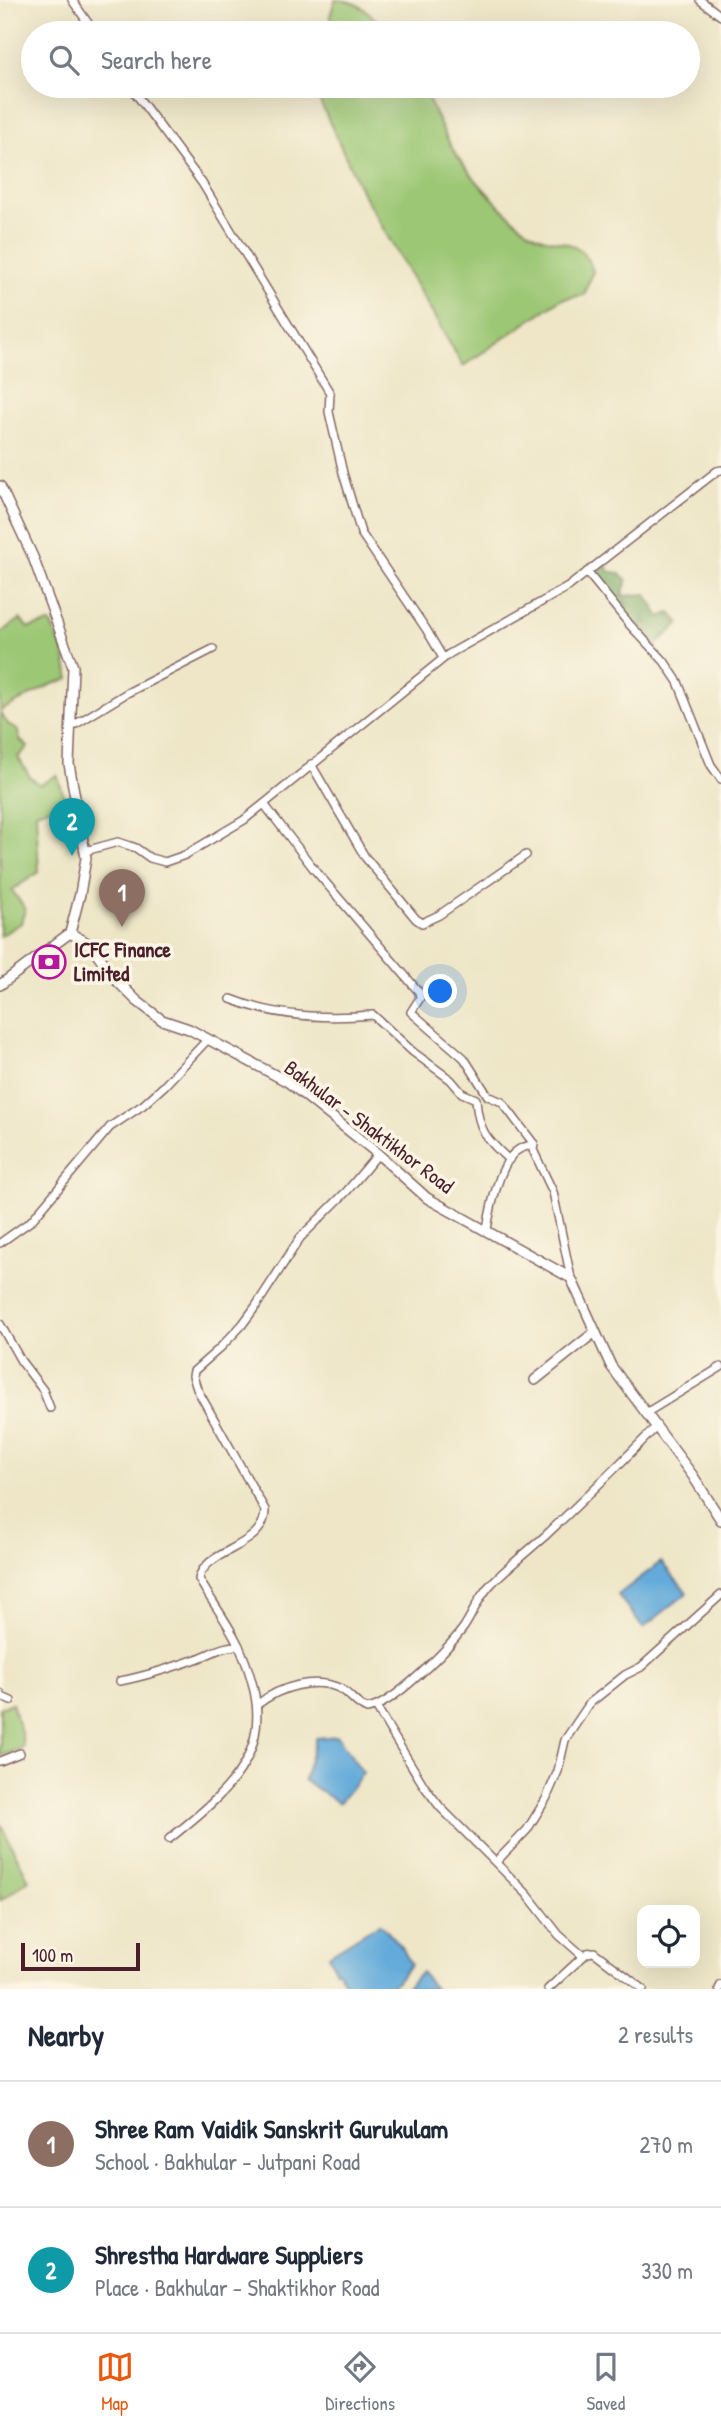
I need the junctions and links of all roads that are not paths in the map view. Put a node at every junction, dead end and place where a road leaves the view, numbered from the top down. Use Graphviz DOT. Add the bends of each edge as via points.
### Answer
graph roads {
  1 [pos="72,0"];
  2 [pos="700,0"];
  3 [pos="721,16"];
  4 [pos="86,21"];
  5 [pos="139,98"];
  6 [pos="721,470"];
  7 [pos="0,486"];
  8 [pos="587,572"];
  9 [pos="213,649"];
  10 [pos="443,658"];
  11 [pos="71,727"];
  12 [pos="311,764"];
  13 [pos="721,779"];
  14 [pos="264,804"];
  15 [pos="85,851"];
  16 [pos="526,855"];
  17 [pos="70,933"];
  18 [pos="0,985"];
  19 [pos="230,999"];
  20 [pos="208,1039"];
  21 [pos="534,1144"];
  22 [pos="378,1154"];
  23 [pos="509,1160"];
  24 [pos="487,1230"];
  25 [pos="0,1243"];
  26 [pos="571,1278"];
  27 [pos="0,1324"];
  28 [pos="595,1332"];
  29 [pos="721,1367"];
  30 [pos="534,1380"];
  31 [pos="50,1408"];
  32 [pos="646,1413"];
  33 [pos="656,1427"];
  34 [pos="721,1520"];
  35 [pos="721,1595"];
  36 [pos="239,1646"];
  37 [pos="120,1681"];
  38 [pos="0,1693"];
  39 [pos="11,1701"];
  40 [pos="258,1704"];
  41 [pos="376,1707"];
  42 [pos="20,1754"];
  43 [pos="0,1761"];
  44 [pos="169,1839"];
  45 [pos="496,1862"];
  46 [pos="583,1956"];
  47 [pos="548,1989"];
  48 [pos="643,1989"];
  1 -- 4 [label="street"];
  2 -- 3 [label="street"];
  5 -- 10 [label="street" via="202,183 330,393 328,412 361,533"];
  6 -- 8 [label="street"];
  7 -- 11 [label="street" via="33,557 73,667"];
  8 -- 10 [label="street"];
  8 -- 13 [label="street" via="678,682"];
  9 -- 11 [label="street"];
  10 -- 12 [label="street"];
  11 -- 15 [label="street" via="69,764"];
  12 -- 14 [label="street"];
  12 -- 16 [label="street" via="365,857 422,923"];
  14 -- 15 [label="street" via="185,855 165,862 118,842"];
  14 -- 21 [label="street" via="419,992 411,1012 464,1058 488,1096 502,1102"];
  15 -- 17 [label="street"];
  17 -- 18 [label="street"];
  17 -- 20 [label="street, Bakhular - Shaktikhor Road" via="91,944 117,981 162,1020"];
  19 -- 23 [label="street" via="291,1015 373,1015 462,1093 476,1099 484,1135"];
  20 -- 22 [label="street, Bakhular - Shaktikhor Road" via="288,1082"];
  20 -- 25 [label="street" via="143,1105 110,1127 32,1221"];
  21 -- 23 [label="street" via="516,1150"];
  21 -- 26 [label="street" via="553,1192"];
  22 -- 24 [label="street, Bakhular - Shaktikhor Road" via="428,1198"];
  22 -- 36 [label="street" via="300,1238 242,1325 194,1371 197,1389 265,1510 265,1520 257,1531 200,1572 199,1579"];
  23 -- 24 [label="street" via="499,1179"];
  24 -- 26 [label="street, Bakhular - Shaktikhor Road"];
  26 -- 28 [label="street"];
  27 -- 31 [label="street"];
  28 -- 30 [label="street"];
  28 -- 32 [label="street" via="611,1366"];
  29 -- 32 [label="street"];
  32 -- 33 [label="street"];
  33 -- 34 [label="street"];
  33 -- 41 [label="street" via="493,1581 465,1625 430,1664"];
  35 -- 45 [label="street" via="641,1667 590,1703 565,1740 558,1772 527,1830"];
  36 -- 37 [label="street"];
  36 -- 40 [label="street"];
  38 -- 39 [label="street"];
  40 -- 41 [label="street" via="299,1685 318,1683 341,1690 367,1709"];
  40 -- 44 [label="street" via="254,1746 243,1766 213,1801"];
  41 -- 45 [label="street" via="440,1807"];
  42 -- 43 [label="street"];
  45 -- 46 [label="street"];
  46 -- 47 [label="street"];
  46 -- 48 [label="street" via="594,1952"];
}
